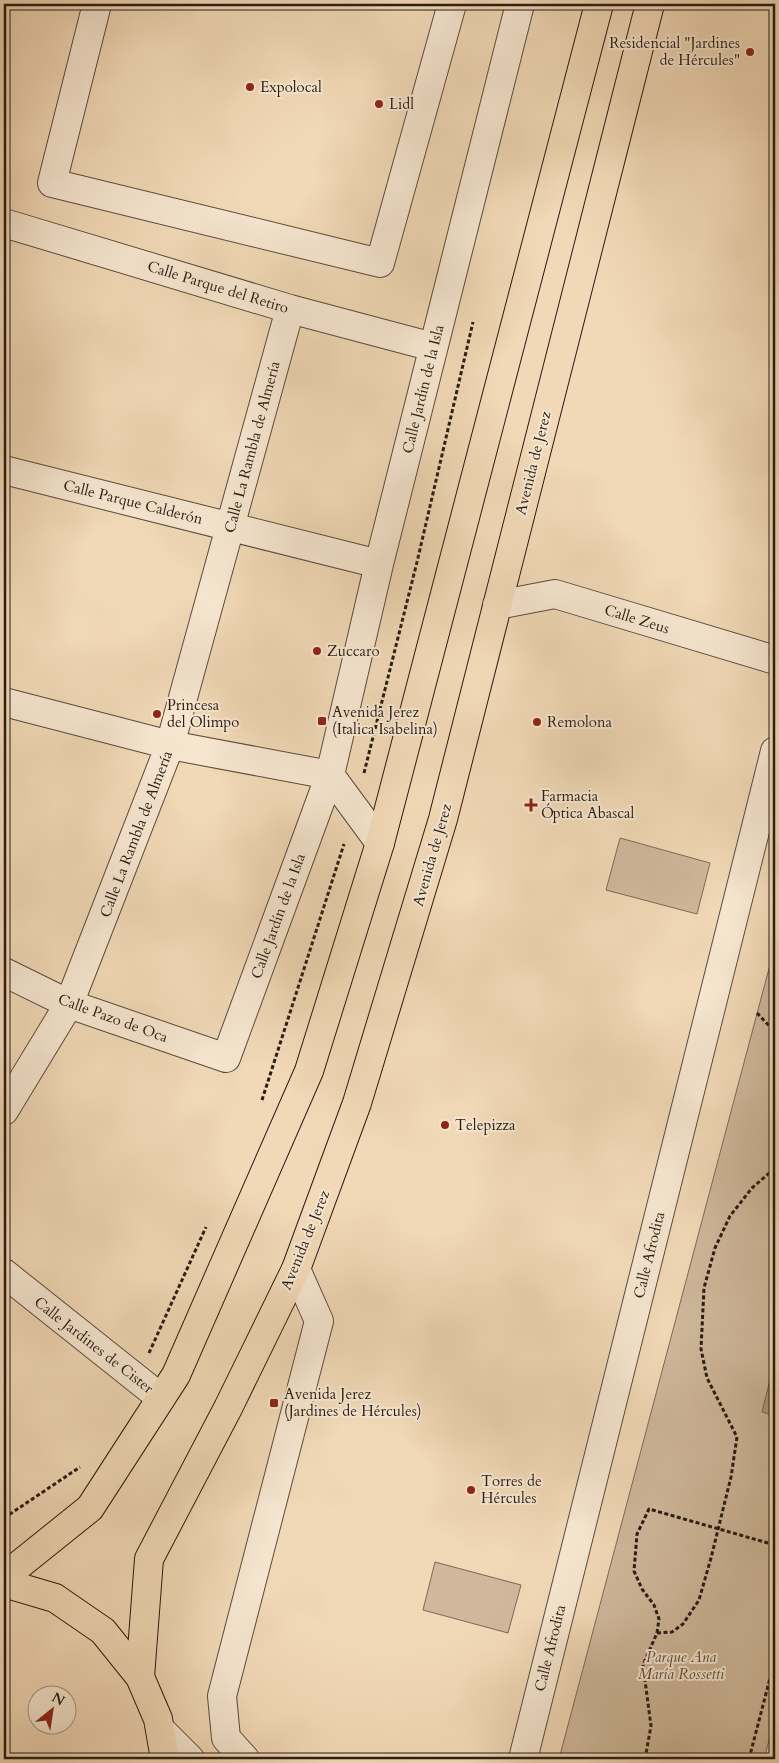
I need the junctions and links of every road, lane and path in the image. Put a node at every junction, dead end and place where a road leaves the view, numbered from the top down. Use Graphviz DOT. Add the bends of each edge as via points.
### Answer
graph roads {
  1 [pos="96,4"];
  2 [pos="452,4"];
  3 [pos="520,4"];
  4 [pos="599,4"];
  5 [pos="650,4"];
  6 [pos="4,222"];
  7 [pos="290,309"];
  8 [pos="473,319"];
  9 [pos="433,348"];
  10 [pos="4,470"];
  11 [pos="230,526"];
  12 [pos="379,564"];
  13 [pos="497,605"];
  14 [pos="775,660"];
  15 [pos="4,702"];
  16 [pos="170,745"];
  17 [pos="775,751"];
  18 [pos="330,775"];
  19 [pos="362,778"];
  20 [pos="346,836"];
  21 [pos="380,844"];
  22 [pos="4,972"];
  23 [pos="69,1004"];
  24 [pos="757,1013"];
  25 [pos="775,1032"];
  26 [pos="226,1058"];
  27 [pos="261,1104"];
  28 [pos="4,1112"];
  29 [pos="775,1168"];
  30 [pos="209,1220"];
  31 [pos="296,1269"];
  32 [pos="4,1273"];
  33 [pos="149,1354"];
  34 [pos="161,1398"];
  35 [pos="84,1461"];
  36 [pos="4,1518"];
  37 [pos="718,1529"];
  38 [pos="775,1545"];
  39 [pos="4,1577"];
  40 [pos="4,1583"];
  41 [pos="657,1633"];
  42 [pos="775,1659"];
  43 [pos="140,1677"];
  44 [pos="160,1729"];
  45 [pos="165,1759"];
  46 [pos="190,1759"];
  47 [pos="246,1759"];
  48 [pos="522,1759"];
  49 [pos="645,1759"];
  50 [pos="749,1759"];
  1 -- 2 [label="street" via="52,184 380,263"];
  3 -- 9 [label="street, Calle Jardín de la Isla"];
  4 -- 21 [label="main road"];
  5 -- 13 [label="main road, Avenida de Jerez"];
  6 -- 7 [label="street, Calle Parque del Retiro"];
  7 -- 9 [label="street, Calle Parque del Retiro"];
  7 -- 11 [label="street, Calle La Rambla de Almería"];
  8 -- 19 [label="path" via="417,562"];
  9 -- 12 [label="street, Calle Jardín de la Isla"];
  10 -- 11 [label="street, Calle Parque Calderón"];
  11 -- 12 [label="street, Calle Parque Calderón"];
  11 -- 16 [label="street, Calle La Rambla de Almería"];
  12 -- 18 [label="street, Calle Jardín de la Isla"];
  13 -- 14 [label="street, Calle Zeus" via="555,594"];
  13 -- 31 [label="main road, Avenida de Jerez" via="444,819 357,1102"];
  15 -- 16 [label="street"];
  16 -- 18 [label="street"];
  16 -- 23 [label="street, Calle La Rambla de Almería"];
  17 -- 48 [label="street, Calle Afrodita"];
  18 -- 21 [label="street"];
  18 -- 26 [label="street, Calle Jardín de la Isla"];
  20 -- 27 [label="path"];
  21 -- 34 [label="main road" via="309,1071 176,1375"];
  22 -- 23 [label="street, Calle Pazo de Oca"];
  23 -- 26 [label="street, Calle Pazo de Oca"];
  23 -- 28 [label="street, Calle La Rambla de Almería"];
  24 -- 25 [label="path"];
  29 -- 37 [label="path" via="752,1188 730,1216 715,1248 704,1288 702,1349 707,1378 737,1437"];
  30 -- 33 [label="path"];
  31 -- 43 [label="main road, Avenida de Jerez" via="149,1559"];
  31 -- 47 [label="street" via="319,1321 222,1696 226,1738"];
  32 -- 34 [label="street, Calle Jardines de Cister"];
  34 -- 39 [label="main road" via="90,1508"];
  35 -- 36 [label="path" via="79,1469"];
  37 -- 38 [label="path"];
  37 -- 41 [label="path" via="699,1600 683,1624 672,1632"];
  37 -- 41 [label="path" via="649,1508 636,1534 634,1571 659,1618"];
  40 -- 43 [label="main road" via="55,1598 103,1631"];
  41 -- 49 [label="path" via="644,1665 652,1726"];
  42 -- 50 [label="path"];
  43 -- 44 [label="main road"];
  44 -- 45 [label="main road"];
  44 -- 46 [label="street"];
}
